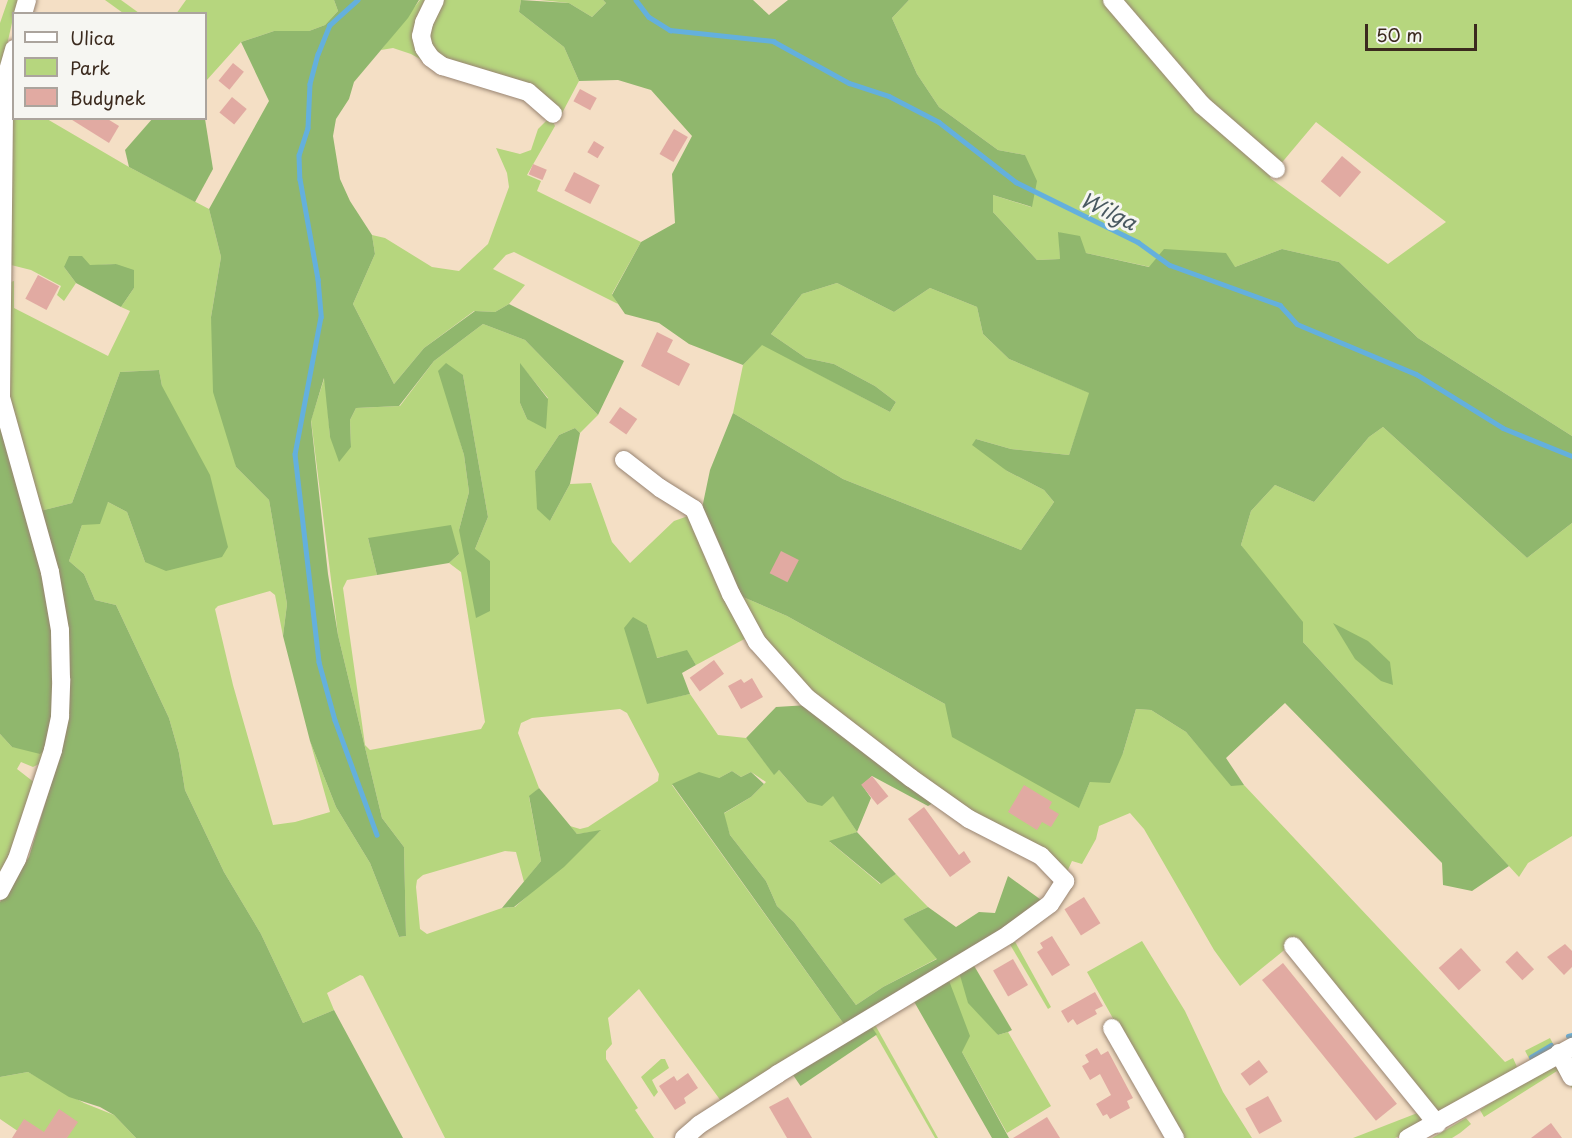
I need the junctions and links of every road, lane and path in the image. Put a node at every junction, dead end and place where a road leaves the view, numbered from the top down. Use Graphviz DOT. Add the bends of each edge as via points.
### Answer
graph roads {
  1 [pos="435,0"];
  2 [pos="1112,0"];
  3 [pos="12,56"];
  4 [pos="553,114"];
  5 [pos="1276,169"];
  6 [pos="0,353"];
  7 [pos="624,460"];
  8 [pos="0,891"];
  9 [pos="1293,946"];
  10 [pos="1112,1028"];
  11 [pos="1566,1050"];
  12 [pos="1572,1077"];
  13 [pos="1437,1124"];
  14 [pos="684,1138"];
  15 [pos="1175,1138"];
  16 [pos="1408,1138"];
  1 -- 4 [label="street" via="421,36 431,58 442,66 528,92"];
  2 -- 5 [label="street" via="1202,105"];
  3 -- 6 [label="street" via="4,104"];
  6 -- 8 [label="street" via="1,398 50,572 60,630 61,679 60,716 53,750 17,859"];
  7 -- 14 [label="street" via="694,509 749,628 773,663 807,699 969,819 1041,856 1065,881 1050,904 1008,935 778,1074"];
  9 -- 13 [label="street"];
  10 -- 15 [label="street"];
  11 -- 12 [label="street"];
  11 -- 13 [label="street"];
  13 -- 16 [label="street"];
}
